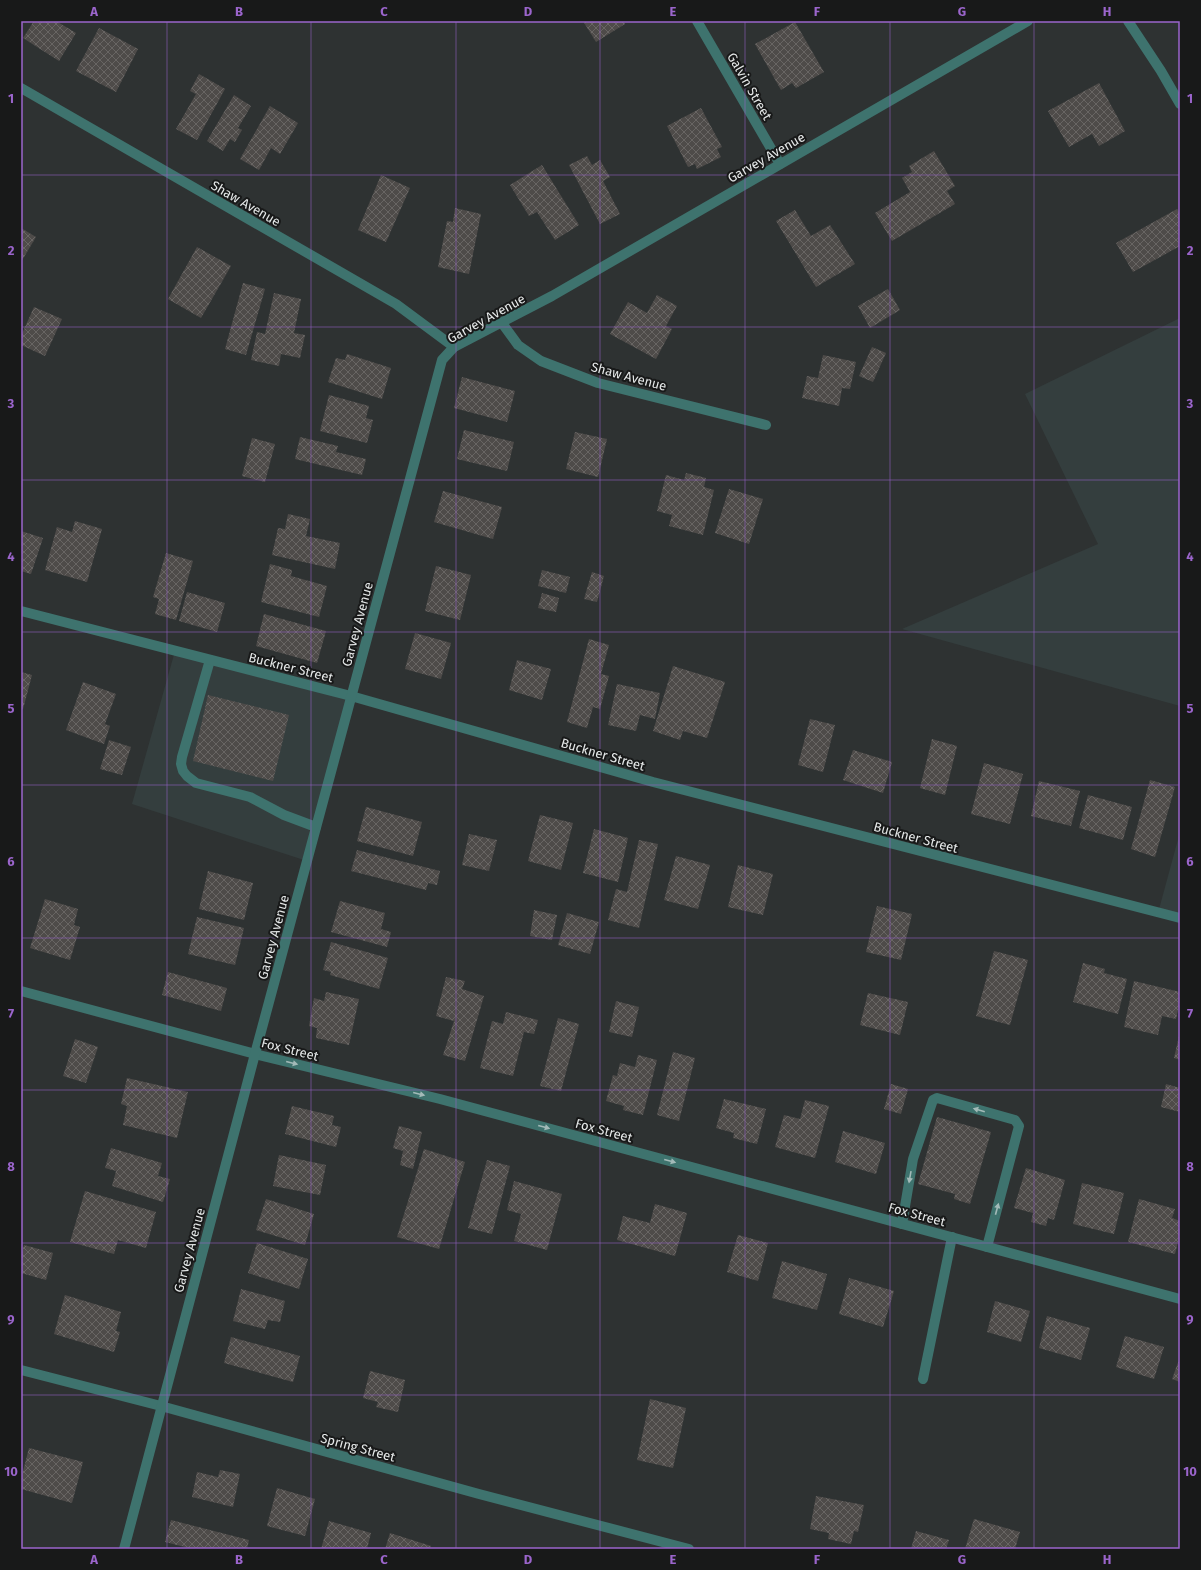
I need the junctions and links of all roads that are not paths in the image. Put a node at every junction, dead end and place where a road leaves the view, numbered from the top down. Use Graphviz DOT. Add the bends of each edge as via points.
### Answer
graph roads {
  1 [pos="697,21"];
  2 [pos="1028,21"];
  3 [pos="1128,21"];
  4 [pos="21,88"];
  5 [pos="1180,104"];
  6 [pos="780,164"];
  7 [pos="502,323"];
  8 [pos="454,347"];
  9 [pos="766,425"];
  10 [pos="21,611"];
  11 [pos="210,660"];
  12 [pos="351,696"];
  13 [pos="316,827"];
  14 [pos="1180,918"];
  15 [pos="21,991"];
  16 [pos="254,1054"];
  17 [pos="902,1224"];
  18 [pos="952,1237"];
  19 [pos="987,1247"];
  20 [pos="1180,1299"];
  21 [pos="21,1370"];
  22 [pos="923,1379"];
  23 [pos="161,1406"];
  24 [pos="124,1549"];
  25 [pos="689,1549"];
  1 -- 6 [label="street, Galvin Street"];
  2 -- 6 [label="street, Garvey Avenue"];
  3 -- 5 [label="street"];
  4 -- 8 [label="street, Shaw Avenue" via="396,304"];
  6 -- 7 [label="street, Garvey Avenue"];
  7 -- 8 [label="street, Garvey Avenue"];
  7 -- 9 [label="street, Shaw Avenue" via="518,345 541,361 577,375 598,383"];
  8 -- 12 [label="street, Garvey Avenue" via="442,360"];
  10 -- 11 [label="street, Buckner Street"];
  11 -- 12 [label="street, Buckner Street"];
  11 -- 13 [label="street" via="182,757 183,771 196,783 250,797 284,815"];
  12 -- 13 [label="street, Garvey Avenue"];
  12 -- 14 [label="street, Buckner Street" via="653,782"];
  13 -- 16 [label="street, Garvey Avenue"];
  15 -- 16 [label="street, Fox Street"];
  16 -- 17 [label="street, Fox Street, one-way" via="440,1100"];
  16 -- 23 [label="street, Garvey Avenue"];
  17 -- 18 [label="street, Fox Street"];
  19 -- 17 [label="street, one-way" via="1019,1126 1015,1120 938,1098 933,1100 913,1159"];
  18 -- 19 [label="street, Fox Street"];
  18 -- 22 [label="street"];
  19 -- 20 [label="street, Fox Street"];
  21 -- 23 [label="street, Spring Street"];
  23 -- 24 [label="street, Garvey Avenue"];
  23 -- 25 [label="street, Spring Street"];
}
